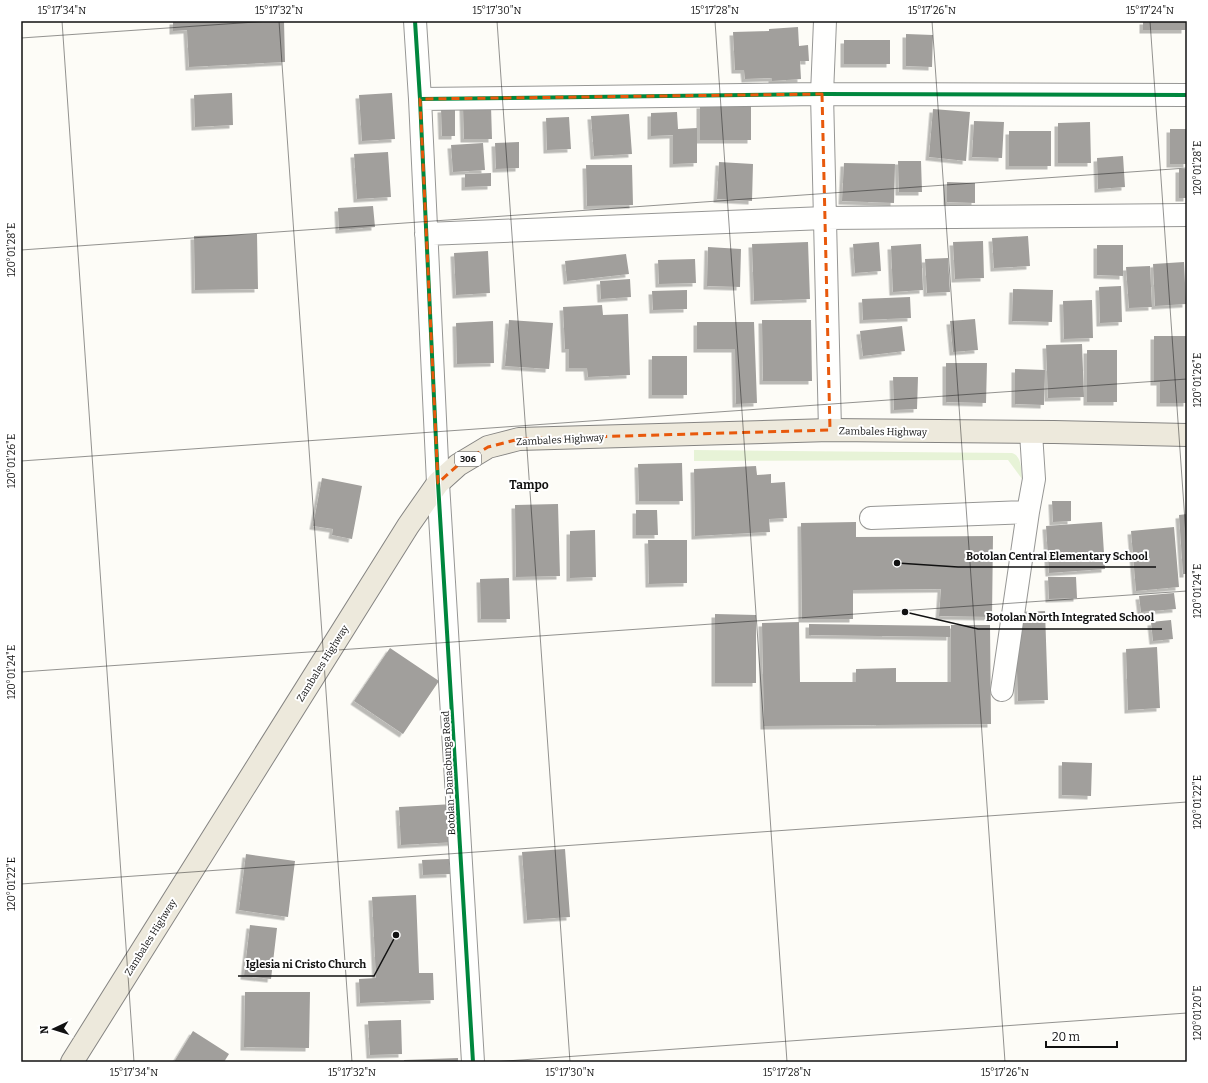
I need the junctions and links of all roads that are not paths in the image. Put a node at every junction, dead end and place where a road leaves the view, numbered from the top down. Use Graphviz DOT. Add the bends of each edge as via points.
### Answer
graph roads {
  1 [pos="415,21"];
  2 [pos="825,21"];
  3 [pos="822,94"];
  4 [pos="1187,95"];
  5 [pos="420,100"];
  6 [pos="1187,215"];
  7 [pos="825,218"];
  8 [pos="426,234"];
  9 [pos="830,430"];
  10 [pos="1032,432"];
  11 [pos="1187,435"];
  12 [pos="438,483"];
  13 [pos="1028,512"];
  14 [pos="871,518"];
  15 [pos="1002,690"];
  16 [pos="72,1062"];
  17 [pos="473,1062"];
  1 -- 5 [label="street, Botolan-Danacbunga Road"];
  2 -- 3 [label="street"];
  3 -- 4 [label="street"];
  3 -- 5 [label="street"];
  3 -- 7 [label="street"];
  5 -- 8 [label="street, Botolan-Danacbunga Road"];
  6 -- 7 [label="street"];
  7 -- 8 [label="street"];
  7 -- 9 [label="street"];
  8 -- 12 [label="street, Botolan-Danacbunga Road"];
  9 -- 10 [label="main road, Zambales Highway / 306"];
  9 -- 12 [label="main road, Zambales Highway / 306" via="519,439 488,447 458,465"];
  10 -- 11 [label="main road, Zambales Highway / 306"];
  10 -- 13 [label="street" via="1034,479"];
  12 -- 16 [label="main road, Zambales Highway / 306" via="408,526"];
  12 -- 17 [label="street, Botolan-Danacbunga Road"];
  13 -- 14 [label="street"];
  13 -- 15 [label="street"];
}
